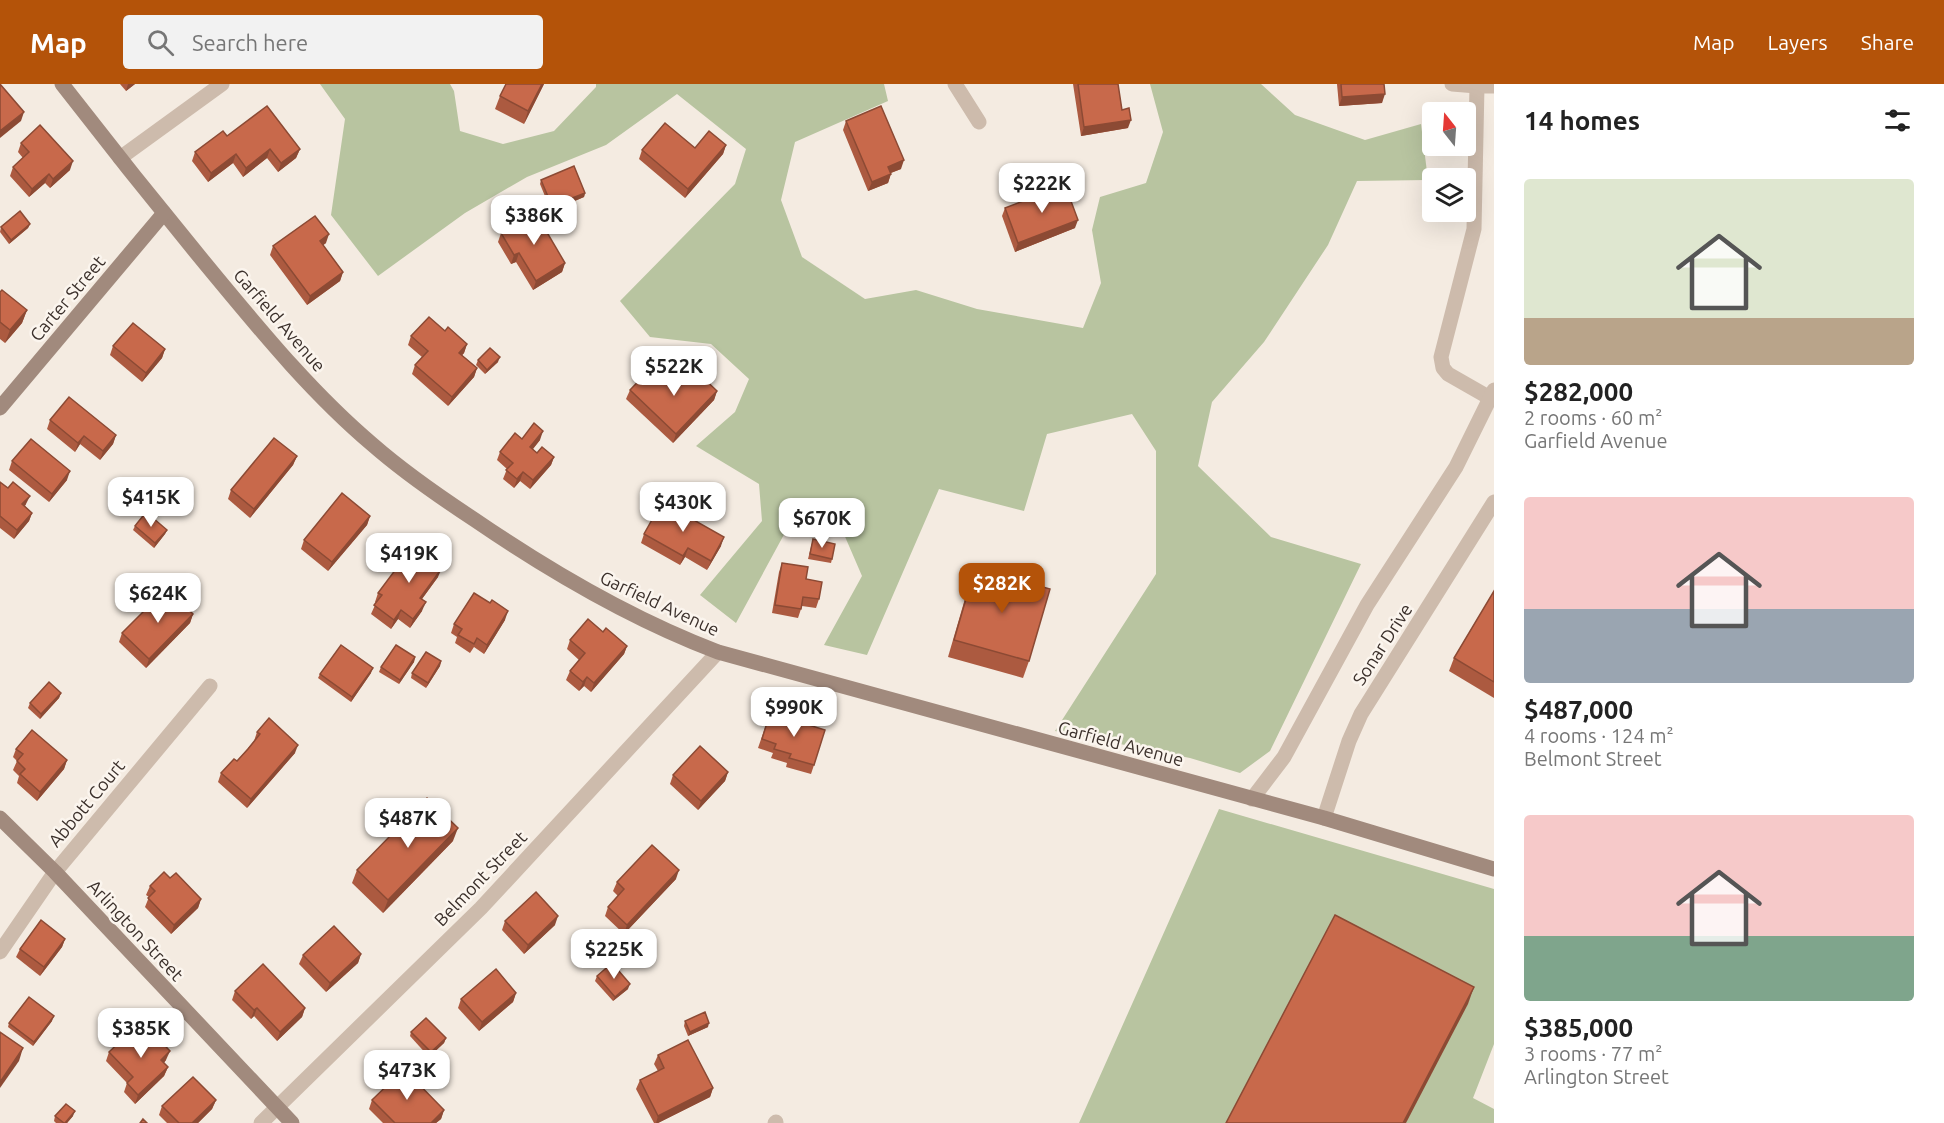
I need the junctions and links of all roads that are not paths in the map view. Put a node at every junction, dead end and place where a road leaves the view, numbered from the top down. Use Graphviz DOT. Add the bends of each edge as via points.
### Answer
graph roads {
  1 [pos="62,84"];
  2 [pos="222,84"];
  3 [pos="955,84"];
  4 [pos="1452,84"];
  5 [pos="1477,86"];
  6 [pos="1494,86"];
  7 [pos="979,122"];
  8 [pos="120,158"];
  9 [pos="164,213"];
  10 [pos="1492,394"];
  11 [pos="0,408"];
  12 [pos="1494,502"];
  13 [pos="718,651"];
  14 [pos="210,686"];
  15 [pos="1252,799"];
  16 [pos="0,818"];
  17 [pos="1324,818"];
  18 [pos="1494,869"];
  19 [pos="55,872"];
  20 [pos="0,952"];
  21 [pos="277,1108"];
  22 [pos="261,1123"];
  23 [pos="292,1123"];
  1 -- 8 [label="street, Garfield Avenue"];
  2 -- 8 [label="street"];
  3 -- 7 [label="street"];
  4 -- 5 [label="street"];
  5 -- 6 [label="street"];
  5 -- 10 [label="street" via="1474,229 1441,361 1448,374"];
  8 -- 9 [label="street, Garfield Avenue"];
  9 -- 11 [label="street, Carter Street"];
  9 -- 13 [label="street, Garfield Avenue" via="304,378 372,445 420,483 528,556 616,606"];
  10 -- 15 [label="street" via="1456,467 1366,605 1284,757"];
  12 -- 17 [label="street, Sonar Drive" via="1361,714 1348,741"];
  13 -- 15 [label="street, Garfield Avenue"];
  13 -- 21 [label="street, Belmont Street" via="481,908"];
  14 -- 19 [label="street, Abbott Court"];
  15 -- 17 [label="street, Garfield Avenue"];
  16 -- 19 [label="street, Arlington Street"];
  17 -- 18 [label="street, Garfield Avenue"];
  19 -- 20 [label="street, Abbott Court"];
  19 -- 21 [label="street, Arlington Street"];
  21 -- 22 [label="street, Belmont Street"];
  21 -- 23 [label="street, Arlington Street"];
}
